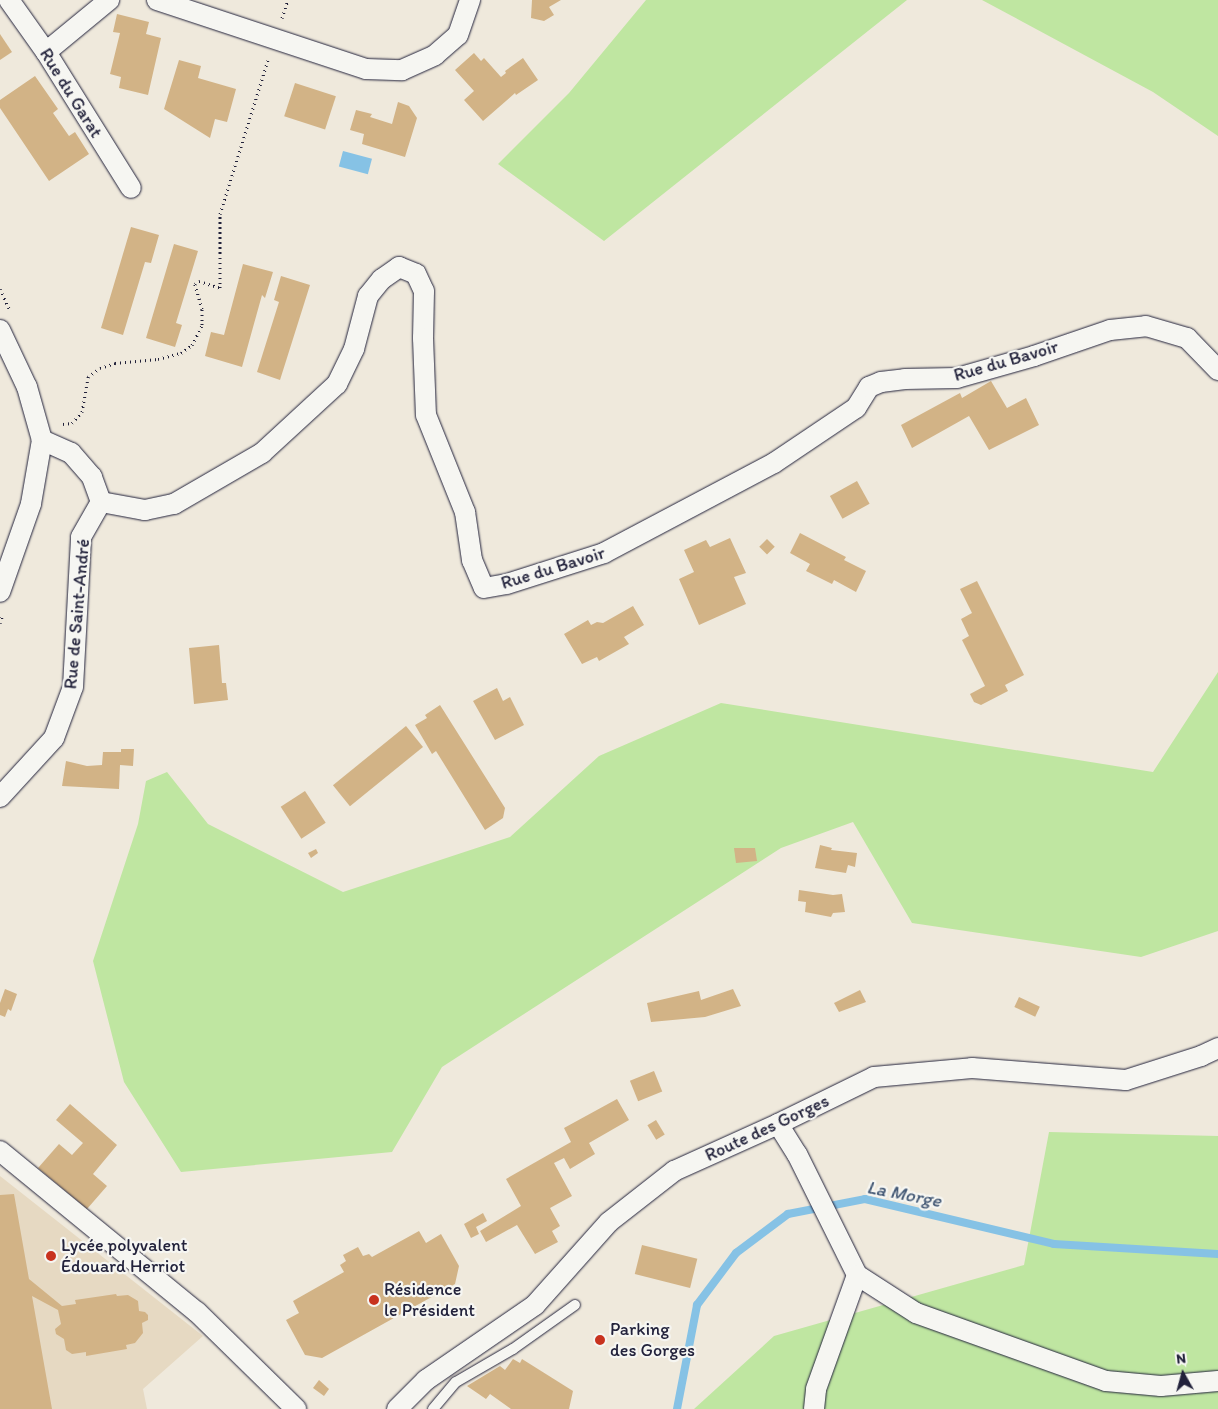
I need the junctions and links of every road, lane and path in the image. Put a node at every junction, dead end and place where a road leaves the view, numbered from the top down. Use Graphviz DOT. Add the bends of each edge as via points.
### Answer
graph roads {
  1 [pos="9,0"];
  2 [pos="109,0"];
  3 [pos="157,0"];
  4 [pos="288,0"];
  5 [pos="470,0"];
  6 [pos="275,39"];
  7 [pos="46,52"];
  8 [pos="131,188"];
  9 [pos="0,289"];
  10 [pos="10,312"];
  11 [pos="0,330"];
  12 [pos="1218,370"];
  13 [pos="59,424"];
  14 [pos="42,440"];
  15 [pos="101,502"];
  16 [pos="0,592"];
  17 [pos="0,797"];
  18 [pos="1218,1048"];
  19 [pos="778,1124"];
  20 [pos="0,1151"];
  21 [pos="857,1275"];
  22 [pos="575,1305"];
  23 [pos="1218,1381"];
  24 [pos="296,1409"];
  25 [pos="397,1409"];
  26 [pos="433,1409"];
  27 [pos="814,1409"];
  1 -- 7 [label="street, Rue du Garat"];
  2 -- 7 [label="street"];
  3 -- 6 [label="street"];
  4 -- 6 [label="path"];
  5 -- 6 [label="street" via="458,35 435,55 402,70 366,69"];
  6 -- 13 [label="path" via="220,214 220,288 199,281 195,284 202,309 202,325 192,345 181,353 158,359 115,363 100,368 88,377 82,412 72,423"];
  7 -- 8 [label="street, Rue du Garat"];
  9 -- 10 [label="path"];
  11 -- 14 [label="street" via="28,387"];
  12 -- 15 [label="street, Rue du Bavoir" via="1186,338 1146,326 1110,330 958,378 881,382 869,387 856,408 774,463 604,554 484,588 472,560 465,512 426,415 424,291 416,274 399,267 382,279 368,296 354,349 337,384 262,453 174,504 145,510"];
  14 -- 15 [label="street" via="71,453 92,477"];
  14 -- 16 [label="street" via="31,504"];
  15 -- 17 [label="street, Rue de Saint-André" via="81,537 73,687 54,738"];
  18 -- 19 [label="street, Route des Gorges" via="1126,1080 972,1068 874,1076"];
  19 -- 21 [label="street" via="798,1154"];
  19 -- 25 [label="street, Route des Gorges" via="674,1171 609,1222 535,1305 426,1380"];
  20 -- 24 [label="street" via="197,1312"];
  21 -- 23 [label="street" via="916,1313 1106,1381 1161,1386"];
  21 -- 27 [label="street" via="816,1389"];
  22 -- 26 [label="lane" via="513,1349 456,1382"];
}
